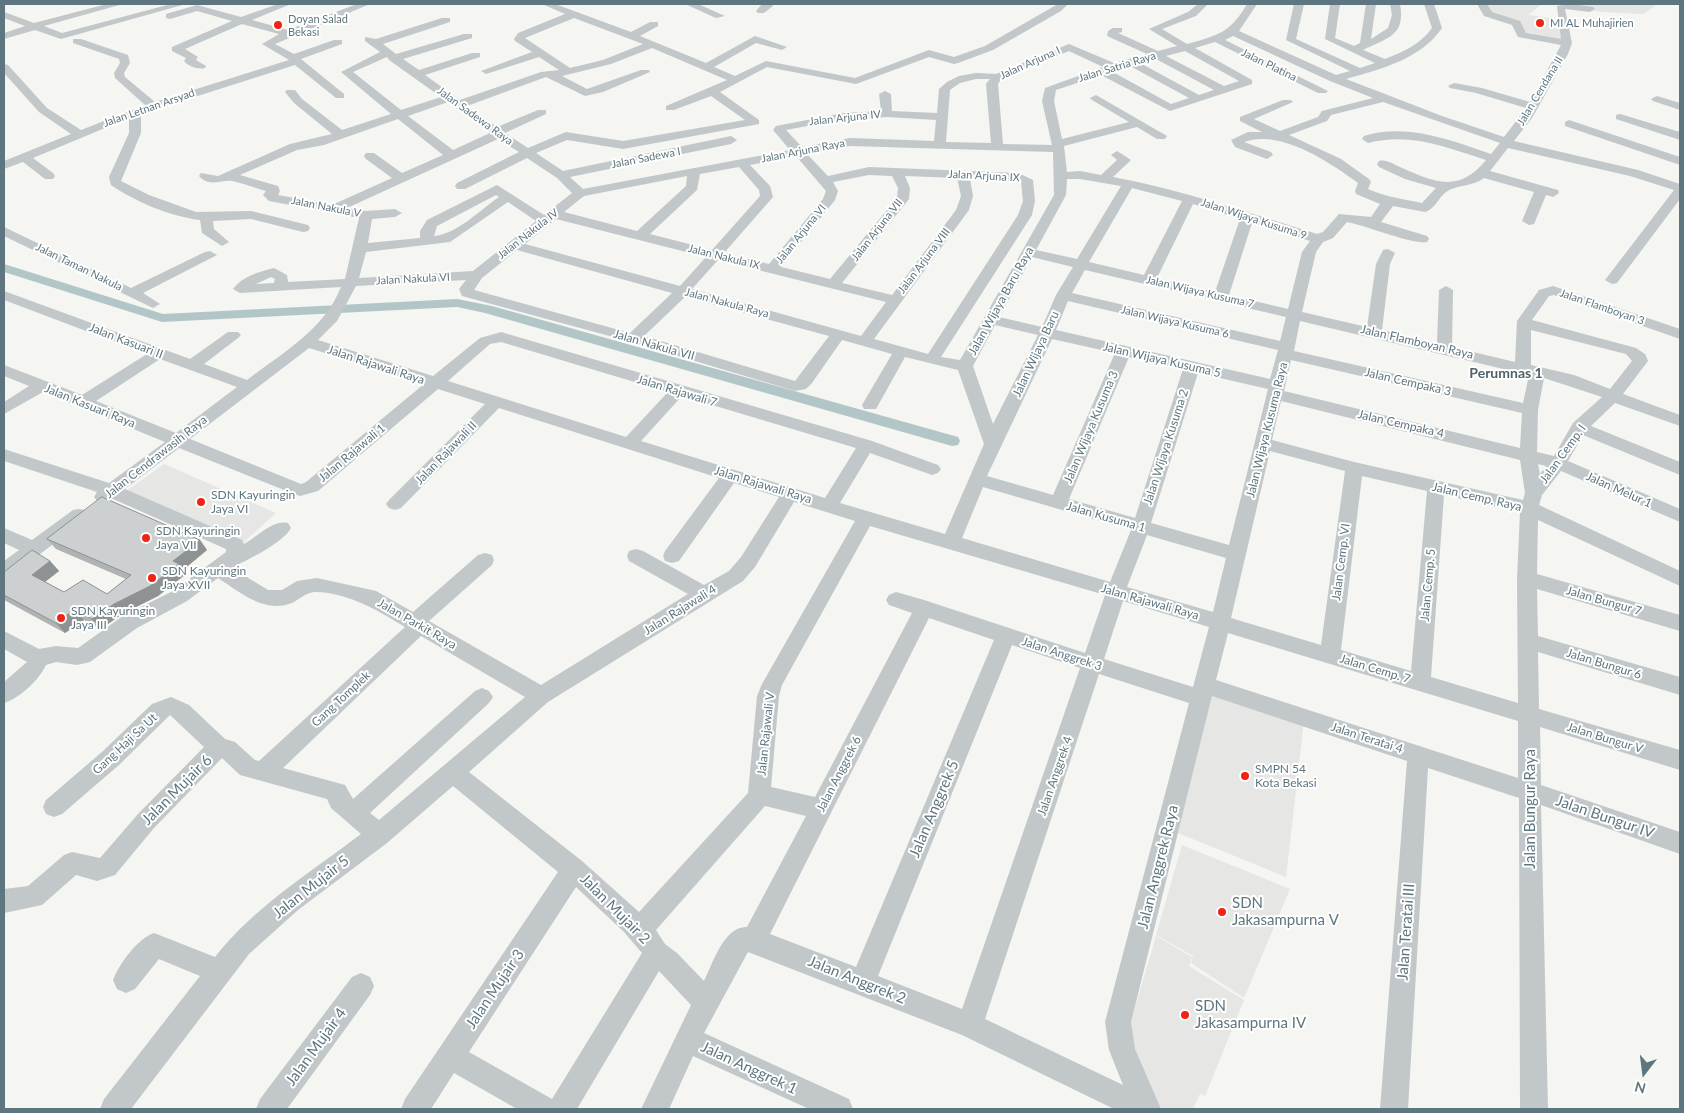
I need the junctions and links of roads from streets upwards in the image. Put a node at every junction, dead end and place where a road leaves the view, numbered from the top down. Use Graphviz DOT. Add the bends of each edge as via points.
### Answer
graph roads {
  1 [pos="118,4"];
  2 [pos="286,4"];
  3 [pos="365,4"];
  4 [pos="547,4"];
  5 [pos="690,4"];
  6 [pos="719,4"];
  7 [pos="1200,4"];
  8 [pos="1252,4"];
  9 [pos="1299,4"];
  10 [pos="1335,4"];
  11 [pos="1371,4"];
  12 [pos="1395,4"];
  13 [pos="1429,4"];
  14 [pos="1482,4"];
  15 [pos="186,5"];
  16 [pos="1045,6"];
  17 [pos="1061,6"];
  18 [pos="347,10"];
  19 [pos="705,10"];
  20 [pos="1590,10"];
  21 [pos="575,14"];
  22 [pos="4,15"];
  23 [pos="361,16"];
  24 [pos="720,16"];
  25 [pos="243,20"];
  26 [pos="446,20"];
  27 [pos="152,22"];
  28 [pos="654,24"];
  29 [pos="308,25"];
  30 [pos="37,26"];
  31 [pos="1118,30"];
  32 [pos="1233,32"];
  33 [pos="324,33"];
  34 [pos="289,34"];
  35 [pos="4,36"];
  36 [pos="468,36"];
  37 [pos="632,36"];
  38 [pos="1216,39"];
  39 [pos="1291,40"];
  40 [pos="77,41"];
  41 [pos="338,42"];
  42 [pos="1567,43"];
  43 [pos="1365,44"];
  44 [pos="651,46"];
  45 [pos="782,46"];
  46 [pos="1187,47"];
  47 [pos="1070,48"];
  48 [pos="1265,48"];
  49 [pos="1354,50"];
  50 [pos="540,53"];
  51 [pos="390,55"];
  52 [pos="476,55"];
  53 [pos="1157,55"];
  54 [pos="295,59"];
  55 [pos="1131,62"];
  56 [pos="1385,63"];
  57 [pos="201,66"];
  58 [pos="705,68"];
  59 [pos="1114,68"];
  60 [pos="568,71"];
  61 [pos="1102,71"];
  62 [pos="1359,71"];
  63 [pos="486,72"];
  64 [pos="645,72"];
  65 [pos="7,74"];
  66 [pos="418,74"];
  67 [pos="553,75"];
  68 [pos="997,77"];
  69 [pos="1334,79"];
  70 [pos="736,80"];
  71 [pos="1347,84"];
  72 [pos="1454,86"];
  73 [pos="1129,87"];
  74 [pos="1223,90"];
  75 [pos="1322,90"];
  76 [pos="1365,90"];
  77 [pos="291,92"];
  78 [pos="715,94"];
  79 [pos="884,94"];
  80 [pos="340,96"];
  81 [pos="448,98"];
  82 [pos="1096,98"];
  83 [pos="1197,98"];
  84 [pos="1386,98"];
  85 [pos="1657,99"];
  86 [pos="1287,102"];
  87 [pos="458,105"];
  88 [pos="153,106"];
  89 [pos="1531,106"];
  90 [pos="1680,107"];
  91 [pos="670,108"];
  92 [pos="1170,108"];
  93 [pos="135,112"];
  94 [pos="542,112"];
  95 [pos="887,114"];
  96 [pos="399,115"];
  97 [pos="942,117"];
  98 [pos="1189,117"];
  99 [pos="1620,117"];
  100 [pos="1138,122"];
  101 [pos="1103,124"];
  102 [pos="1569,124"];
  103 [pos="497,133"];
  104 [pos="79,134"];
  105 [pos="341,135"];
  106 [pos="1161,136"];
  107 [pos="1277,136"];
  108 [pos="1680,136"];
  109 [pos="1368,139"];
  110 [pos="731,140"];
  111 [pos="940,143"];
  112 [pos="1507,143"];
  113 [pos="997,145"];
  114 [pos="799,151"];
  115 [pos="527,153"];
  116 [pos="451,155"];
  117 [pos="1117,155"];
  118 [pos="1267,155"];
  119 [pos="370,156"];
  120 [pos="24,157"];
  121 [pos="1495,159"];
  122 [pos="1060,160"];
  123 [pos="1680,161"];
  124 [pos="742,163"];
  125 [pos="1383,164"];
  126 [pos="4,165"];
  127 [pos="896,171"];
  128 [pos="694,173"];
  129 [pos="962,174"];
  130 [pos="1482,174"];
  131 [pos="561,175"];
  132 [pos="49,176"];
  133 [pos="205,176"];
  134 [pos="228,176"];
  135 [pos="480,176"];
  136 [pos="400,178"];
  137 [pos="825,180"];
  138 [pos="1103,180"];
  139 [pos="260,184"];
  140 [pos="1128,185"];
  141 [pos="461,186"];
  142 [pos="1446,187"];
  143 [pos="1680,189"];
  144 [pos="502,193"];
  145 [pos="580,193"];
  146 [pos="1190,198"];
  147 [pos="1388,203"];
  148 [pos="336,208"];
  149 [pos="395,213"];
  150 [pos="366,215"];
  151 [pos="550,217"];
  152 [pos="206,218"];
  153 [pos="1247,218"];
  154 [pos="1529,221"];
  155 [pos="1371,223"];
  156 [pos="304,228"];
  157 [pos="4,231"];
  158 [pos="641,236"];
  159 [pos="1318,239"];
  160 [pos="1422,239"];
  161 [pos="427,241"];
  162 [pos="222,242"];
  163 [pos="514,245"];
  164 [pos="361,248"];
  165 [pos="1028,252"];
  166 [pos="1388,253"];
  167 [pos="210,255"];
  168 [pos="716,255"];
  169 [pos="1079,265"];
  170 [pos="772,269"];
  171 [pos="1101,269"];
  172 [pos="477,275"];
  173 [pos="1149,280"];
  174 [pos="1612,280"];
  175 [pos="350,282"];
  176 [pos="833,285"];
  177 [pos="240,289"];
  178 [pos="1446,290"];
  179 [pos="683,291"];
  180 [pos="132,293"];
  181 [pos="4,295"];
  182 [pos="1063,295"];
  183 [pos="1221,296"];
  184 [pos="894,300"];
  185 [pos="342,301"];
  186 [pos="153,304"];
  187 [pos="1295,313"];
  188 [pos="332,318"];
  189 [pos="991,320"];
  190 [pos="1524,323"];
  191 [pos="1374,332"];
  192 [pos="838,334"];
  193 [pos="1047,334"];
  194 [pos="1680,334"];
  195 [pos="233,335"];
  196 [pos="633,338"];
  197 [pos="865,341"];
  198 [pos="307,342"];
  199 [pos="1444,348"];
  200 [pos="901,350"];
  201 [pos="1124,351"];
  202 [pos="1287,351"];
  203 [pos="158,353"];
  204 [pos="1640,361"];
  205 [pos="948,363"];
  206 [pos="191,366"];
  207 [pos="1192,366"];
  208 [pos="1530,369"];
  209 [pos="4,370"];
  210 [pos="435,384"];
  211 [pos="41,386"];
  212 [pos="248,386"];
  213 [pos="1275,390"];
  214 [pos="678,391"];
  215 [pos="1614,395"];
  216 [pos="497,401"];
  217 [pos="83,402"];
  218 [pos="870,405"];
  219 [pos="4,409"];
  220 [pos="1530,410"];
  221 [pos="1680,421"];
  222 [pos="1579,428"];
  223 [pos="176,441"];
  224 [pos="630,443"];
  225 [pos="1263,443"];
  226 [pos="992,444"];
  227 [pos="866,445"];
  228 [pos="4,455"];
  229 [pos="1528,455"];
  230 [pos="1558,463"];
  231 [pos="1354,468"];
  232 [pos="932,469"];
  233 [pos="1680,469"];
  234 [pos="730,475"];
  235 [pos="977,479"];
  236 [pos="1436,488"];
  237 [pos="112,491"];
  238 [pos="790,494"];
  239 [pos="1531,501"];
  240 [pos="396,504"];
  241 [pos="1058,504"];
  242 [pos="830,506"];
  243 [pos="1680,516"];
  244 [pos="866,517"];
  245 [pos="1141,527"];
  246 [pos="282,528"];
  247 [pos="4,535"];
  248 [pos="951,542"];
  249 [pos="33,548"];
  250 [pos="1236,554"];
  251 [pos="636,556"];
  252 [pos="672,556"];
  253 [pos="485,560"];
  254 [pos="223,564"];
  255 [pos="4,571"];
  256 [pos="1527,579"];
  257 [pos="1680,579"];
  258 [pos="1116,592"];
  259 [pos="704,594"];
  260 [pos="896,600"];
  261 [pos="924,608"];
  262 [pos="1220,622"];
  263 [pos="417,623"];
  264 [pos="1680,623"];
  265 [pos="1006,636"];
  266 [pos="4,639"];
  267 [pos="1528,641"];
  268 [pos="1330,656"];
  269 [pos="39,659"];
  270 [pos="1092,664"];
  271 [pos="1420,682"];
  272 [pos="1680,686"];
  273 [pos="1202,692"];
  274 [pos="4,694"];
  275 [pos="541,696"];
  276 [pos="482,697"];
  277 [pos="1530,715"];
  278 [pos="220,748"];
  279 [pos="1418,754"];
  280 [pos="1680,760"];
  281 [pos="263,772"];
  282 [pos="452,772"];
  283 [pos="1529,791"];
  284 [pos="765,796"];
  285 [pos="54,807"];
  286 [pos="822,809"];
  287 [pos="353,813"];
  288 [pos="379,835"];
  289 [pos="1680,843"];
  290 [pos="574,869"];
  291 [pos="4,901"];
  292 [pos="639,930"];
  293 [pos="754,940"];
  294 [pos="656,953"];
  295 [pos="219,971"];
  296 [pos="126,980"];
  297 [pos="862,983"];
  298 [pos="361,986"];
  299 [pos="706,1002"];
  300 [pos="970,1025"];
  301 [pos="687,1039"];
  302 [pos="450,1056"];
  303 [pos="114,1109"];
  304 [pos="270,1109"];
  305 [pos="415,1109"];
  306 [pos="543,1109"];
  307 [pos="561,1109"];
  308 [pos="655,1109"];
  309 [pos="839,1109"];
  310 [pos="1145,1109"];
  311 [pos="1394,1109"];
  312 [pos="1534,1109"];
  1 -- 30 [label="street"];
  2 -- 25 [label="street"];
  3 -- 18 [label="street"];
  4 -- 21 [label="street"];
  5 -- 19 [label="street"];
  6 -- 19 [label="street"];
  7 -- 46 [label="street" via="1183,18 1154,29"];
  8 -- 32 [label="street"];
  9 -- 39 [label="street"];
  10 -- 49 [label="street" via="1329,37"];
  11 -- 43 [label="street"];
  12 -- 43 [label="street" via="1399,18 1396,28 1387,36"];
  13 -- 56 [label="street" via="1437,28 1433,37"];
  14 -- 42 [label="street" via="1488,14 1516,24 1522,35"];
  15 -- 25 [label="street"];
  15 -- 27 [label="street"];
  15 -- 30 [label="street" via="60,36"];
  16 -- 17 [label="street"];
  17 -- 70 [label="street" via="989,48 954,61 929,53 856,81 766,64"];
  18 -- 23 [label="street"];
  18 -- 29 [label="street"];
  19 -- 24 [label="street"];
  20 -- 42 [label="street, Jalan Cendana II" via="1556,7"];
  21 -- 37 [label="street"];
  21 -- 50 [label="street" via="522,35 520,39"];
  22 -- 30 [label="street"];
  25 -- 34 [label="street"];
  25 -- 57 [label="street" via="176,49 193,57 189,61"];
  26 -- 51 [label="street, Jalan Sadewa Raya" via="372,41"];
  28 -- 37 [label="street"];
  29 -- 33 [label="street"];
  29 -- 34 [label="street"];
  30 -- 35 [label="street"];
  31 -- 53 [label="street" via="1110,33"];
  32 -- 38 [label="street, Jalan Satria Raya"];
  32 -- 48 [label="street"];
  34 -- 54 [label="street" via="267,44"];
  36 -- 51 [label="street"];
  37 -- 44 [label="street"];
  38 -- 46 [label="street, Jalan Satria Raya"];
  38 -- 75 [label="street, Jalan Platina"];
  39 -- 48 [label="street"];
  39 -- 62 [label="street"];
  40 -- 88 [label="street" via="124,57 126,63 119,73 120,78"];
  41 -- 54 [label="street, Jalan Letnan Arsyad"];
  42 -- 89 [label="street, Jalan Cendana II"];
  43 -- 49 [label="street"];
  44 -- 58 [label="street"];
  44 -- 60 [label="street" via="607,62"];
  45 -- 58 [label="street" via="755,39"];
  46 -- 53 [label="street, Jalan Satria Raya"];
  46 -- 74 [label="street" via="1248,80"];
  47 -- 59 [label="street"];
  47 -- 68 [label="street, Jalan Arjuna I" via="1063,48"];
  48 -- 69 [label="street"];
  49 -- 56 [label="street"];
  50 -- 60 [label="street"];
  50 -- 63 [label="street"];
  51 -- 66 [label="street, Jalan Sadewa Raya"];
  51 -- 96 [label="street" via="371,59 346,72"];
  52 -- 66 [label="street"];
  53 -- 55 [label="street, Jalan Satria Raya"];
  53 -- 74 [label="street"];
  54 -- 80 [label="street"];
  54 -- 88 [label="street, Jalan Letnan Arsyad"];
  55 -- 59 [label="street, Jalan Satria Raya"];
  55 -- 83 [label="street"];
  56 -- 62 [label="street"];
  58 -- 70 [label="street"];
  59 -- 61 [label="street, Jalan Satria Raya"];
  60 -- 67 [label="street"];
  61 -- 73 [label="street"];
  61 -- 122 [label="street, Jalan Satria Raya" via="1051,88 1048,101"];
  62 -- 69 [label="street"];
  64 -- 67 [label="street" via="585,93"];
  65 -- 104 [label="street" via="43,110"];
  66 -- 81 [label="street, Jalan Sadewa Raya"];
  67 -- 87 [label="street" via="545,74"];
  68 -- 97 [label="street" via="972,75 947,86"];
  68 -- 113 [label="street, Jalan Arjuna I" via="992,84"];
  69 -- 71 [label="street"];
  70 -- 91 [label="street"];
  71 -- 76 [label="street"];
  72 -- 89 [label="street"];
  73 -- 82 [label="street"];
  73 -- 92 [label="street"];
  74 -- 83 [label="street"];
  76 -- 84 [label="street"];
  77 -- 105 [label="street"];
  78 -- 115 [label="street" via="755,122 623,145 566,136"];
  79 -- 95 [label="street"];
  81 -- 87 [label="street, Jalan Sadewa Raya"];
  81 -- 96 [label="street"];
  82 -- 100 [label="street"];
  82 -- 101 [label="street"];
  83 -- 92 [label="street"];
  84 -- 107 [label="street" via="1327,113 1324,119"];
  84 -- 112 [label="street" via="1434,119"];
  85 -- 90 [label="street"];
  86 -- 107 [label="street" via="1244,120"];
  87 -- 103 [label="street, Jalan Sadewa Raya"];
  88 -- 93 [label="street, Jalan Letnan Arsyad"];
  89 -- 112 [label="street, Jalan Cendana II"];
  92 -- 98 [label="street"];
  93 -- 104 [label="street, Jalan Letnan Arsyad"];
  93 -- 152 [label="street" via="135,133 115,182 131,192"];
  94 -- 103 [label="street"];
  95 -- 97 [label="street, Jalan Arjuna IV"];
  95 -- 114 [label="street, Jalan Arjuna IV" via="844,116 783,126 780,130"];
  96 -- 105 [label="street"];
  96 -- 116 [label="street"];
  97 -- 111 [label="street"];
  99 -- 108 [label="street"];
  100 -- 101 [label="street"];
  100 -- 106 [label="street"];
  101 -- 122 [label="street"];
  102 -- 123 [label="street"];
  103 -- 115 [label="street, Jalan Sadewa Raya"];
  103 -- 116 [label="street"];
  104 -- 120 [label="street, Jalan Letnan Arsyad"];
  105 -- 134 [label="street" via="294,147"];
  107 -- 118 [label="street" via="1252,135 1237,140 1239,144"];
  107 -- 147 [label="street" via="1342,164 1366,182 1361,191"];
  109 -- 121 [label="street" via="1382,134 1411,136"];
  110 -- 131 [label="street, Jalan Sadewa I"];
  111 -- 113 [label="street, Jalan Arjuna Raya"];
  111 -- 114 [label="street, Jalan Arjuna Raya" via="850,142"];
  112 -- 121 [label="street, Jalan Cendana II"];
  112 -- 143 [label="street" via="1634,173"];
  113 -- 122 [label="street, Jalan Arjuna Raya"];
  114 -- 124 [label="street, Jalan Arjuna Raya"];
  114 -- 137 [label="street"];
  115 -- 131 [label="street, Jalan Sadewa Raya"];
  115 -- 135 [label="street"];
  116 -- 136 [label="street"];
  117 -- 138 [label="street" via="1125,160"];
  119 -- 136 [label="street"];
  120 -- 126 [label="street, Jalan Letnan Arsyad"];
  120 -- 132 [label="street"];
  121 -- 130 [label="street, Jalan Cendana II"];
  122 -- 138 [label="street, Jalan Wijaya Kusuma 9" via="1080,175"];
  122 -- 165 [label="street, Jalan Wijaya Baru Raya" via="1060,195"];
  124 -- 128 [label="street, Jalan Arjuna Raya"];
  124 -- 168 [label="street" via="765,189 767,197"];
  125 -- 142 [label="street"];
  127 -- 129 [label="street, Jalan Arjuna IX"];
  127 -- 137 [label="street, Jalan Arjuna IX" via="869,171"];
  127 -- 176 [label="street, Jalan Arjuna VII" via="904,188 903,199"];
  128 -- 145 [label="street, Jalan Arjuna Raya"];
  128 -- 158 [label="street" via="692,187"];
  129 -- 184 [label="street, Jalan Arjuna VIII" via="967,196 962,210"];
  129 -- 205 [label="street, Jalan Arjuna IX" via="1025,178 1029,201 1025,215"];
  130 -- 142 [label="street" via="1474,180"];
  130 -- 154 [label="street" via="1547,192"];
  131 -- 145 [label="street, Jalan Sadewa Raya"];
  133 -- 134 [label="street" via="216,180"];
  134 -- 139 [label="street"];
  135 -- 141 [label="street"];
  135 -- 144 [label="street, Jalan Nakula IX"];
  136 -- 148 [label="street"];
  137 -- 170 [label="street, Jalan Arjuna VI" via="832,191 829,200"];
  138 -- 140 [label="street, Jalan Wijaya Kusuma 9"];
  139 -- 148 [label="street, Jalan Nakula V" via="274,190 269,196 274,198"];
  140 -- 146 [label="street, Jalan Wijaya Kusuma 9"];
  140 -- 169 [label="street, Jalan Wijaya Baru"];
  142 -- 147 [label="street" via="1425,208 1394,201"];
  143 -- 174 [label="street"];
  144 -- 151 [label="street, Jalan Nakula IX"];
  144 -- 161 [label="street" via="453,235 434,242"];
  144 -- 161 [label="street" via="432,223 427,230"];
  145 -- 151 [label="street, Jalan Nakula IV"];
  146 -- 153 [label="street, Jalan Wijaya Kusuma 9"];
  146 -- 173 [label="street, Jalan Wijaya Kusuma 9"];
  147 -- 155 [label="street" via="1377,221"];
  148 -- 150 [label="street, Jalan Nakula V"];
  149 -- 150 [label="street"];
  150 -- 164 [label="street, Jalan Nakula V"];
  151 -- 158 [label="street, Jalan Nakula IX"];
  151 -- 163 [label="street, Jalan Nakula IV"];
  152 -- 156 [label="street" via="252,215"];
  152 -- 162 [label="street" via="207,230"];
  153 -- 159 [label="street, Jalan Wijaya Kusuma 9"];
  153 -- 183 [label="street"];
  155 -- 159 [label="street" via="1344,217 1328,235"];
  155 -- 160 [label="street"];
  157 -- 180 [label="street, Jalan Taman Nakula"];
  158 -- 168 [label="street, Jalan Nakula IX"];
  159 -- 187 [label="street, Jalan Wijaya Kusuma Raya" via="1310,252"];
  161 -- 164 [label="street"];
  163 -- 172 [label="street, Jalan Nakula IV"];
  163 -- 179 [label="street, Jalan Nakula Raya"];
  164 -- 175 [label="street, Jalan Nakula V"];
  165 -- 169 [label="street, Jalan Wijaya Kusuma 7"];
  165 -- 189 [label="street, Jalan Wijaya Baru Raya"];
  166 -- 191 [label="street" via="1383,264"];
  167 -- 180 [label="street"];
  168 -- 170 [label="street, Jalan Nakula IX"];
  168 -- 179 [label="street"];
  169 -- 171 [label="street, Jalan Wijaya Kusuma 7"];
  169 -- 182 [label="street, Jalan Wijaya Baru"];
  170 -- 176 [label="street, Jalan Nakula IX"];
  171 -- 173 [label="street, Jalan Wijaya Kusuma 7"];
  172 -- 175 [label="street, Jalan Nakula VI"];
  172 -- 196 [label="street, Jalan Nakula VII" via="466,289 467,293"];
  173 -- 183 [label="street, Jalan Wijaya Kusuma 7"];
  175 -- 177 [label="street"];
  175 -- 185 [label="street"];
  176 -- 184 [label="street, Jalan Nakula IX"];
  178 -- 199 [label="street"];
  179 -- 192 [label="street, Jalan Nakula Raya"];
  179 -- 196 [label="street"];
  180 -- 186 [label="street, Jalan Taman Nakula"];
  181 -- 203 [label="street, Jalan Kasuari II"];
  182 -- 193 [label="street, Jalan Wijaya Baru"];
  182 -- 202 [label="street, Jalan Wijaya Kusuma 6"];
  183 -- 187 [label="street, Jalan Wijaya Kusuma 7"];
  184 -- 197 [label="street, Jalan Arjuna VIII"];
  185 -- 188 [label="street"];
  187 -- 191 [label="street, Jalan Flamboyan Raya"];
  187 -- 202 [label="street, Jalan Wijaya Kusuma Raya"];
  188 -- 198 [label="street"];
  189 -- 193 [label="street, Jalan Wijaya Kusuma 5"];
  189 -- 205 [label="street, Jalan Wijaya Baru Raya"];
  190 -- 194 [label="street, Jalan Flamboyan 3" via="1544,293 1554,290"];
  190 -- 204 [label="street" via="1632,350 1639,355"];
  190 -- 208 [label="street"];
  191 -- 199 [label="street, Jalan Flamboyan Raya"];
  192 -- 196 [label="street, Jalan Nakula VII" via="800,386"];
  192 -- 197 [label="street, Jalan Nakula Raya"];
  193 -- 201 [label="street, Jalan Wijaya Kusuma 5"];
  193 -- 226 [label="street, Jalan Wijaya Baru"];
  195 -- 206 [label="street"];
  197 -- 200 [label="street, Jalan Nakula Raya"];
  198 -- 210 [label="street, Jalan Rajawali Raya"];
  198 -- 212 [label="street, Jalan Cendrawasih Raya"];
  199 -- 208 [label="street, Jalan Flamboyan Raya"];
  200 -- 205 [label="street, Jalan Nakula Raya"];
  200 -- 218 [label="street"];
  201 -- 207 [label="street, Jalan Wijaya Kusuma 5"];
  201 -- 241 [label="street, Jalan Wijaya Kusuma 3"];
  202 -- 213 [label="street, Jalan Wijaya Kusuma Raya"];
  202 -- 220 [label="street, Jalan Cempaka 3"];
  203 -- 206 [label="street, Jalan Kasuari II"];
  203 -- 217 [label="street"];
  204 -- 215 [label="street, Jalan Cemp. I"];
  205 -- 226 [label="street, Jalan Wijaya Baru Raya"];
  206 -- 212 [label="street, Jalan Kasuari II"];
  207 -- 213 [label="street, Jalan Wijaya Kusuma 5"];
  207 -- 245 [label="street, Jalan Wijaya Kusuma 2"];
  208 -- 215 [label="street, Jalan Flamboyan Raya"];
  208 -- 220 [label="street, Jalan Cemp. I"];
  209 -- 211 [label="street, Jalan Kasuari Raya"];
  210 -- 214 [label="street, Jalan Rajawali 7" via="486,341 501,337"];
  210 -- 216 [label="street, Jalan Rajawali Raya"];
  210 -- 223 [label="street, Jalan Rajawali 1" via="307,490"];
  211 -- 217 [label="street, Jalan Kasuari Raya"];
  211 -- 219 [label="street"];
  212 -- 223 [label="street, Jalan Cendrawasih Raya"];
  213 -- 225 [label="street, Jalan Wijaya Kusuma Raya"];
  213 -- 229 [label="street, Jalan Cempaka 4"];
  214 -- 224 [label="street"];
  214 -- 227 [label="street, Jalan Rajawali 7"];
  215 -- 221 [label="street, Jalan Flamboyan Raya"];
  215 -- 222 [label="street, Jalan Cemp. I"];
  216 -- 224 [label="street, Jalan Rajawali Raya"];
  216 -- 240 [label="street, Jalan Rajawali II"];
  217 -- 223 [label="street, Jalan Kasuari Raya"];
  220 -- 229 [label="street, Jalan Cemp. I"];
  222 -- 230 [label="street, Jalan Cemp. I"];
  222 -- 233 [label="street"];
  223 -- 237 [label="street, Jalan Cendrawasih Raya"];
  224 -- 234 [label="street, Jalan Rajawali Raya"];
  225 -- 231 [label="street, Jalan Cemp. Raya"];
  225 -- 250 [label="street, Jalan Wijaya Kusuma Raya"];
  226 -- 235 [label="street"];
  227 -- 232 [label="street, Jalan Rajawali 7"];
  227 -- 242 [label="street"];
  228 -- 237 [label="street"];
  229 -- 230 [label="street, Jalan Cempaka 4"];
  229 -- 239 [label="street, Jalan Cemp. I"];
  230 -- 239 [label="street, Jalan Cemp. I"];
  230 -- 243 [label="street, Jalan Melur 1"];
  231 -- 236 [label="street, Jalan Cemp. Raya"];
  231 -- 268 [label="street, Jalan Cemp. VI"];
  234 -- 238 [label="street, Jalan Rajawali Raya"];
  234 -- 252 [label="street"];
  235 -- 241 [label="street, Jalan Kusuma 1"];
  235 -- 248 [label="street"];
  236 -- 239 [label="street, Jalan Cemp. Raya"];
  236 -- 271 [label="street, Jalan Cemp. 5"];
  237 -- 249 [label="street, Jalan Cendrawasih Raya"];
  237 -- 254 [label="street" via="235,545 236,555"];
  238 -- 242 [label="street, Jalan Rajawali Raya"];
  238 -- 259 [label="street, Jalan Rajawali 4" via="736,576"];
  239 -- 256 [label="street, Jalan Bungur Raya"];
  239 -- 257 [label="street, Jalan Cemp. Raya"];
  241 -- 245 [label="street, Jalan Kusuma 1"];
  242 -- 244 [label="street, Jalan Rajawali Raya"];
  244 -- 248 [label="street, Jalan Rajawali Raya"];
  244 -- 284 [label="street, Jalan Rajawali V" via="772,684 768,696"];
  245 -- 250 [label="street, Jalan Kusuma 1"];
  245 -- 258 [label="street, Jalan Anggrek 4"];
  246 -- 254 [label="street"];
  247 -- 249 [label="street"];
  248 -- 258 [label="street, Jalan Rajawali Raya"];
  249 -- 255 [label="street, Jalan Cendrawasih Raya"];
  250 -- 262 [label="street, Jalan Wijaya Kusuma Raya"];
  251 -- 259 [label="street"];
  253 -- 263 [label="street"];
  254 -- 263 [label="street, Jalan Parkit Raya" via="222,572 259,596 277,599 304,586 318,585 369,596"];
  254 -- 269 [label="street" via="180,596 130,622 82,656 59,653"];
  256 -- 264 [label="street, Jalan Bungur 7"];
  256 -- 267 [label="street, Jalan Bungur Raya"];
  258 -- 262 [label="street, Jalan Rajawali Raya"];
  258 -- 270 [label="street, Jalan Anggrek 4"];
  259 -- 275 [label="street, Jalan Rajawali 4"];
  260 -- 261 [label="street, Jalan Anggrek 3"];
  261 -- 265 [label="street, Jalan Anggrek 3"];
  261 -- 286 [label="street, Jalan Anggrek 6"];
  262 -- 268 [label="street, Jalan Cemp. 7"];
  262 -- 273 [label="street, Jalan Anggrek Raya"];
  263 -- 275 [label="street, Jalan Parkit Raya"];
  263 -- 281 [label="street, Gang Tomplek"];
  265 -- 270 [label="street, Jalan Anggrek 3"];
  265 -- 297 [label="street, Jalan Anggrek 5"];
  266 -- 269 [label="street"];
  267 -- 272 [label="street, Jalan Bungur 6"];
  267 -- 277 [label="street, Jalan Bungur Raya"];
  268 -- 271 [label="street, Jalan Cemp. 7"];
  269 -- 274 [label="street" via="34,669"];
  270 -- 273 [label="street, Jalan Anggrek 3"];
  270 -- 300 [label="street, Jalan Anggrek 4"];
  271 -- 277 [label="street, Jalan Cemp. 7"];
  273 -- 279 [label="street, Jalan Teratai 4"];
  273 -- 310 [label="street, Jalan Anggrek Raya" via="1118,1022 1122,1050"];
  275 -- 282 [label="street, Jalan Mujair 5"];
  276 -- 287 [label="street"];
  277 -- 280 [label="street, Jalan Bungur V"];
  277 -- 283 [label="street, Jalan Bungur Raya"];
  278 -- 281 [label="street, Jalan Mujair 6" via="227,749 248,768"];
  278 -- 285 [label="street, Gang Haji Sa Ut" via="171,706 160,710"];
  278 -- 291 [label="street, Jalan Mujair 6" via="146,821 106,867 97,870 72,863 33,897"];
  279 -- 283 [label="street, Jalan Teratai 4"];
  279 -- 311 [label="street, Jalan Teratai III"];
  281 -- 287 [label="street, Jalan Mujair 6" via="337,792 339,800"];
  282 -- 288 [label="street, Jalan Mujair 5"];
  282 -- 290 [label="street, Jalan Mujair 2"];
  283 -- 289 [label="street, Jalan Bungur IV"];
  283 -- 312 [label="street, Jalan Bungur Raya"];
  284 -- 286 [label="street"];
  284 -- 292 [label="street" via="753,805"];
  286 -- 293 [label="street, Jalan Anggrek 6"];
  287 -- 288 [label="street, Jalan Mujair 6"];
  288 -- 295 [label="street, Jalan Mujair 5" via="289,902 240,945"];
  290 -- 292 [label="street, Jalan Mujair 2"];
  290 -- 302 [label="street, Jalan Mujair 3"];
  292 -- 294 [label="street, Jalan Mujair 2"];
  293 -- 297 [label="street, Jalan Anggrek 2"];
  293 -- 299 [label="street" via="744,939 736,945"];
  294 -- 299 [label="street"];
  294 -- 307 [label="street, Jalan Mujair 2"];
  295 -- 296 [label="street" via="154,945"];
  295 -- 303 [label="street, Jalan Mujair 5"];
  297 -- 300 [label="street, Jalan Anggrek 2"];
  298 -- 304 [label="street, Jalan Mujair 4"];
  299 -- 301 [label="street"];
  300 -- 310 [label="street, Jalan Anggrek 2"];
  301 -- 308 [label="street"];
  301 -- 309 [label="street, Jalan Anggrek 1"];
  302 -- 305 [label="street, Jalan Mujair 3"];
  302 -- 306 [label="street"];
}
